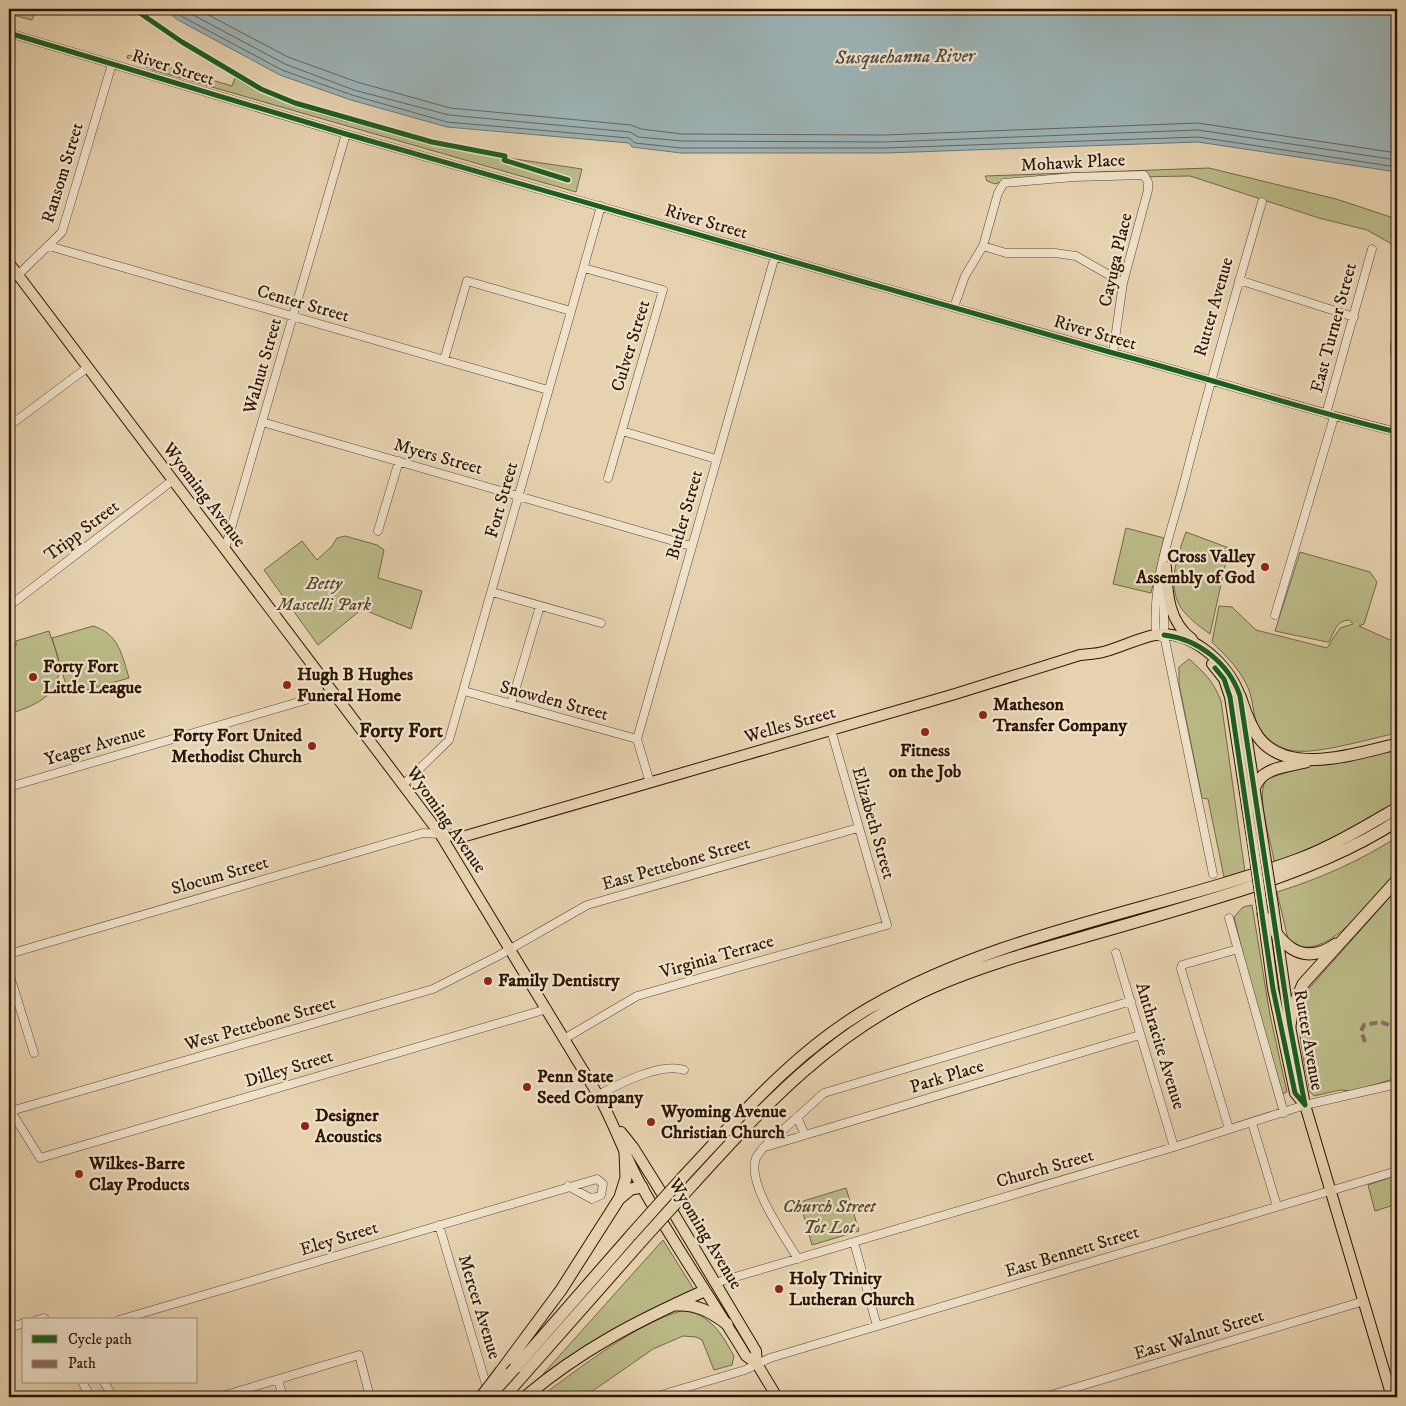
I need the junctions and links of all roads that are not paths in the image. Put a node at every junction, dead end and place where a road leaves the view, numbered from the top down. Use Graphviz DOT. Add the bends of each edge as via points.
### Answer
graph roads {
  1 [pos="9,33"];
  2 [pos="112,64"];
  3 [pos="346,134"];
  4 [pos="1144,175"];
  5 [pos="1262,202"];
  6 [pos="601,206"];
  7 [pos="50,246"];
  8 [pos="983,246"];
  9 [pos="1372,249"];
  10 [pos="775,256"];
  11 [pos="9,263"];
  12 [pos="584,268"];
  13 [pos="18,276"];
  14 [pos="1239,280"];
  15 [pos="1123,283"];
  16 [pos="954,307"];
  17 [pos="572,311"];
  18 [pos="293,316"];
  19 [pos="1354,317"];
  20 [pos="1113,353"];
  21 [pos="444,360"];
  22 [pos="88,367"];
  23 [pos="1210,378"];
  24 [pos="548,390"];
  25 [pos="1326,414"];
  26 [pos="1334,417"];
  27 [pos="262,422"];
  28 [pos="9,426"];
  29 [pos="622,431"];
  30 [pos="1397,432"];
  31 [pos="716,459"];
  32 [pos="398,462"];
  33 [pos="608,478"];
  34 [pos="173,480"];
  35 [pos="518,496"];
  36 [pos="378,531"];
  37 [pos="1170,538"];
  38 [pos="691,546"];
  39 [pos="225,549"];
  40 [pos="1166,567"];
  41 [pos="492,592"];
  42 [pos="9,606"];
  43 [pos="540,606"];
  44 [pos="1276,615"];
  45 [pos="601,623"];
  46 [pos="1158,637"];
  47 [pos="1210,654"];
  48 [pos="464,691"];
  49 [pos="333,692"];
  50 [pos="1240,696"];
  51 [pos="511,704"];
  52 [pos="831,730"];
  53 [pos="637,739"];
  54 [pos="1397,744"];
  55 [pos="1318,760"];
  56 [pos="650,782"];
  57 [pos="403,785"];
  58 [pos="1254,786"];
  59 [pos="9,787"];
  60 [pos="1397,808"];
  61 [pos="1248,809"];
  62 [pos="1397,821"];
  63 [pos="858,828"];
  64 [pos="440,834"];
  65 [pos="1257,837"];
  66 [pos="1213,874"];
  67 [pos="1397,880"];
  68 [pos="1263,914"];
  69 [pos="1229,918"];
  70 [pos="887,925"];
  71 [pos="1348,936"];
  72 [pos="1278,937"];
  73 [pos="510,949"];
  74 [pos="1238,949"];
  75 [pos="1116,953"];
  76 [pos="9,954"];
  77 [pos="9,973"];
  78 [pos="1131,1001"];
  79 [pos="547,1009"];
  80 [pos="1290,1026"];
  81 [pos="1140,1035"];
  82 [pos="564,1039"];
  83 [pos="34,1053"];
  84 [pos="684,1070"];
  85 [pos="1397,1084"];
  86 [pos="598,1095"];
  87 [pos="1305,1105"];
  88 [pos="10,1109"];
  89 [pos="1284,1113"];
  90 [pos="797,1116"];
  91 [pos="1252,1123"];
  92 [pos="615,1125"];
  93 [pos="1229,1129"];
  94 [pos="805,1136"];
  95 [pos="1174,1147"];
  96 [pos="763,1148"];
  97 [pos="625,1152"];
  98 [pos="1397,1171"];
  99 [pos="568,1186"];
  100 [pos="642,1187"];
  101 [pos="658,1187"];
  102 [pos="1330,1191"];
  103 [pos="619,1199"];
  104 [pos="1277,1206"];
  105 [pos="439,1225"];
  106 [pos="636,1239"];
  107 [pos="854,1242"];
  108 [pos="798,1259"];
  109 [pos="715,1283"];
  110 [pos="704,1291"];
  111 [pos="1364,1301"];
  112 [pos="672,1306"];
  113 [pos="126,1318"];
  114 [pos="22,1324"];
  115 [pos="726,1324"];
  116 [pos="877,1326"];
  117 [pos="9,1328"];
  118 [pos="757,1364"];
  119 [pos="278,1380"];
  120 [pos="83,1384"];
  121 [pos="105,1384"];
  122 [pos="91,1397"];
  123 [pos="113,1397"];
  124 [pos="219,1397"];
  125 [pos="283,1397"];
  126 [pos="370,1397"];
  127 [pos="481,1397"];
  128 [pos="490,1397"];
  129 [pos="504,1397"];
  130 [pos="525,1397"];
  131 [pos="654,1397"];
  132 [pos="777,1397"];
  133 [pos="1044,1397"];
  134 [pos="1392,1397"];
  1 -- 2 [label="street, River Street"];
  2 -- 3 [label="street, River Street"];
  2 -- 7 [label="street, Ransom Street" via="62,232"];
  3 -- 6 [label="street, River Street"];
  3 -- 18 [label="street, Walnut Street"];
  4 -- 8 [label="street, Mohawk Place" via="1004,183 998,193"];
  4 -- 15 [label="street, Cayuga Place" via="1148,190"];
  5 -- 14 [label="street, Rutter Avenue"];
  6 -- 10 [label="street, River Street"];
  6 -- 12 [label="street, Fort Street"];
  7 -- 13 [label="street, Ransom Street"];
  7 -- 18 [label="street, Center Street"];
  8 -- 15 [label="street" via="1006,253 1076,256"];
  8 -- 16 [label="street" via="965,276"];
  9 -- 19 [label="street, East Turner Street"];
  10 -- 16 [label="street, River Street"];
  10 -- 31 [label="street, Butler Street"];
  11 -- 13 [label="main road, Wyoming Avenue"];
  12 -- 17 [label="street, Fort Street"];
  12 -- 29 [label="street, Culver Street" via="663,290"];
  13 -- 22 [label="main road, Wyoming Avenue"];
  14 -- 19 [label="street"];
  14 -- 23 [label="street, Rutter Avenue"];
  15 -- 20 [label="street, Cayuga Place"];
  16 -- 20 [label="street, River Street"];
  17 -- 21 [label="street" via="467,281"];
  17 -- 24 [label="street, Fort Street"];
  18 -- 21 [label="street, Center Street"];
  18 -- 27 [label="street, Walnut Street"];
  19 -- 25 [label="street, East Turner Street"];
  20 -- 23 [label="street, River Street"];
  21 -- 24 [label="street, Center Street"];
  22 -- 28 [label="street"];
  22 -- 34 [label="main road, Wyoming Avenue"];
  23 -- 25 [label="street, River Street"];
  23 -- 37 [label="street, Rutter Avenue"];
  24 -- 35 [label="street, Fort Street"];
  25 -- 26 [label="street, River Street"];
  26 -- 30 [label="street, River Street"];
  26 -- 44 [label="street"];
  27 -- 32 [label="street, Myers Street"];
  27 -- 39 [label="street, Walnut Street"];
  29 -- 31 [label="street"];
  29 -- 33 [label="street, Culver Street"];
  31 -- 38 [label="street, Butler Street"];
  32 -- 35 [label="street, Myers Street"];
  32 -- 36 [label="street"];
  34 -- 39 [label="main road, Wyoming Avenue"];
  34 -- 42 [label="street, Tripp Street"];
  35 -- 38 [label="street, Myers Street"];
  35 -- 41 [label="street, Fort Street"];
  37 -- 40 [label="street, Rutter Avenue"];
  37 -- 46 [label="street, Rutter Avenue" via="1157,583"];
  38 -- 53 [label="street, Butler Street"];
  39 -- 49 [label="main road, Wyoming Avenue"];
  40 -- 46 [label="street, Rutter Avenue"];
  40 -- 47 [label="main road" via="1167,594 1174,617 1186,634"];
  41 -- 43 [label="street"];
  41 -- 48 [label="street, Fort Street"];
  43 -- 45 [label="street"];
  43 -- 51 [label="street"];
  46 -- 47 [label="main road, Rutter Avenue" via="1184,639"];
  46 -- 52 [label="main road, Welles Street" via="1102,653 1080,655"];
  46 -- 61 [label="main road, Rutter Avenue" via="1183,644 1199,653 1224,679 1230,697"];
  46 -- 66 [label="street, Rutter Avenue"];
  47 -- 50 [label="main road, Rutter Avenue" via="1232,677"];
  48 -- 51 [label="street, Snowden Street"];
  48 -- 57 [label="street, Fort Street" via="449,740"];
  49 -- 57 [label="main road, Wyoming Avenue"];
  49 -- 59 [label="street, Yeager Avenue"];
  50 -- 55 [label="highway" via="1254,731 1265,745 1286,756"];
  50 -- 58 [label="main road, Rutter Avenue"];
  51 -- 53 [label="street, Snowden Street"];
  52 -- 56 [label="main road, Welles Street"];
  52 -- 63 [label="street, Elizabeth Street"];
  53 -- 56 [label="street"];
  54 -- 55 [label="highway"];
  55 -- 58 [label="highway" via="1274,769 1262,775"];
  56 -- 64 [label="main road, Welles Street" via="462,836"];
  57 -- 64 [label="main road, Wyoming Avenue"];
  58 -- 61 [label="highway"];
  58 -- 65 [label="main road, Rutter Avenue"];
  60 -- 106 [label="highway, bridge" via="1353,834 1300,858 1007,948 949,968 911,986 841,1026 807,1051 752,1102 683,1177"];
  61 -- 65 [label="main road, Rutter Avenue"];
  62 -- 106 [label="highway, bridge" via="1349,848 1297,871 980,968 914,996 845,1038 805,1068"];
  63 -- 70 [label="street, Elizabeth Street"];
  63 -- 73 [label="street, East Pettebone Street" via="587,905"];
  64 -- 73 [label="main road, Wyoming Avenue"];
  64 -- 76 [label="street, Slocum Street" via="423,833"];
  65 -- 68 [label="main road, Rutter Avenue, bridge"];
  65 -- 72 [label="main road, Rutter Avenue, bridge"];
  67 -- 71 [label="highway"];
  68 -- 72 [label="highway"];
  68 -- 87 [label="main road, Rutter Avenue" via="1273,989 1295,1093"];
  69 -- 74 [label="street"];
  70 -- 82 [label="street, Virginia Terrace" via="644,994"];
  71 -- 72 [label="highway" via="1330,948 1314,953 1293,950"];
  71 -- 80 [label="highway" via="1303,984 1293,1007"];
  72 -- 80 [label="main road, Rutter Avenue"];
  73 -- 79 [label="main road, Wyoming Avenue"];
  73 -- 88 [label="street, West Pettebone Street" via="433,989"];
  74 -- 89 [label="street"];
  74 -- 93 [label="street" via="1190,962 1182,965 1181,969"];
  75 -- 78 [label="street, Anthracite Avenue"];
  77 -- 83 [label="street"];
  78 -- 81 [label="street, Anthracite Avenue"];
  78 -- 90 [label="street" via="824,1093"];
  79 -- 82 [label="main road, Wyoming Avenue"];
  79 -- 88 [label="street, Dilley Street" via="40,1158"];
  80 -- 87 [label="main road, Rutter Avenue"];
  81 -- 94 [label="street, Park Place"];
  81 -- 95 [label="street, Anthracite Avenue"];
  82 -- 86 [label="main road, Wyoming Avenue"];
  84 -- 86 [label="street" via="664,1069 624,1082"];
  85 -- 87 [label="street, Church Street"];
  86 -- 92 [label="main road, Wyoming Avenue"];
  87 -- 89 [label="street, Church Street"];
  87 -- 102 [label="main road, Rutter Avenue"];
  89 -- 91 [label="street, Church Street"];
  90 -- 94 [label="street"];
  90 -- 96 [label="street"];
  91 -- 93 [label="street, Church Street"];
  91 -- 104 [label="street"];
  92 -- 97 [label="main road, Wyoming Avenue"];
  92 -- 101 [label="main road, Wyoming Avenue"];
  93 -- 95 [label="street, Church Street"];
  94 -- 96 [label="street, Park Place"];
  95 -- 107 [label="street, Church Street"];
  96 -- 108 [label="street" via="756,1158 755,1175 760,1191"];
  97 -- 100 [label="main road, Wyoming Avenue"];
  97 -- 103 [label="highway" via="626,1178"];
  98 -- 102 [label="street, East Bennett Street"];
  99 -- 105 [label="street, Eley Street"];
  100 -- 101 [label="main road"];
  100 -- 103 [label="highway" via="627,1191"];
  100 -- 110 [label="main road, Wyoming Avenue"];
  101 -- 109 [label="main road, Wyoming Avenue"];
  102 -- 104 [label="street, East Bennett Street"];
  102 -- 111 [label="main road, Rutter Avenue"];
  103 -- 127 [label="highway, bridge" via="561,1290"];
  104 -- 116 [label="street, East Bennett Street"];
  105 -- 113 [label="street, Eley Street"];
  105 -- 128 [label="street, Mercer Avenue"];
  106 -- 128 [label="highway, bridge"];
  106 -- 129 [label="highway"];
  107 -- 108 [label="street, Church Street"];
  107 -- 116 [label="street"];
  108 -- 109 [label="street, Church Street"];
  109 -- 110 [label="main road, Church Street"];
  109 -- 118 [label="main road, Wyoming Avenue" via="756,1351"];
  110 -- 112 [label="highway"];
  110 -- 115 [label="main road, Wyoming Avenue"];
  111 -- 133 [label="street, East Walnut Street"];
  111 -- 134 [label="main road, Rutter Avenue"];
  112 -- 115 [label="highway" via="701,1308"];
  112 -- 130 [label="highway" via="600,1342"];
  114 -- 117 [label="street"];
  115 -- 118 [label="main road, Wyoming Avenue" via="746,1356"];
  116 -- 118 [label="street, East Bennett Street"];
  118 -- 131 [label="street, East Bennett Street"];
  118 -- 132 [label="main road, Wyoming Avenue"];
  119 -- 124 [label="street"];
  119 -- 125 [label="street"];
  119 -- 126 [label="street" via="359,1355"];
  120 -- 122 [label="street"];
  121 -- 123 [label="street"];
}
